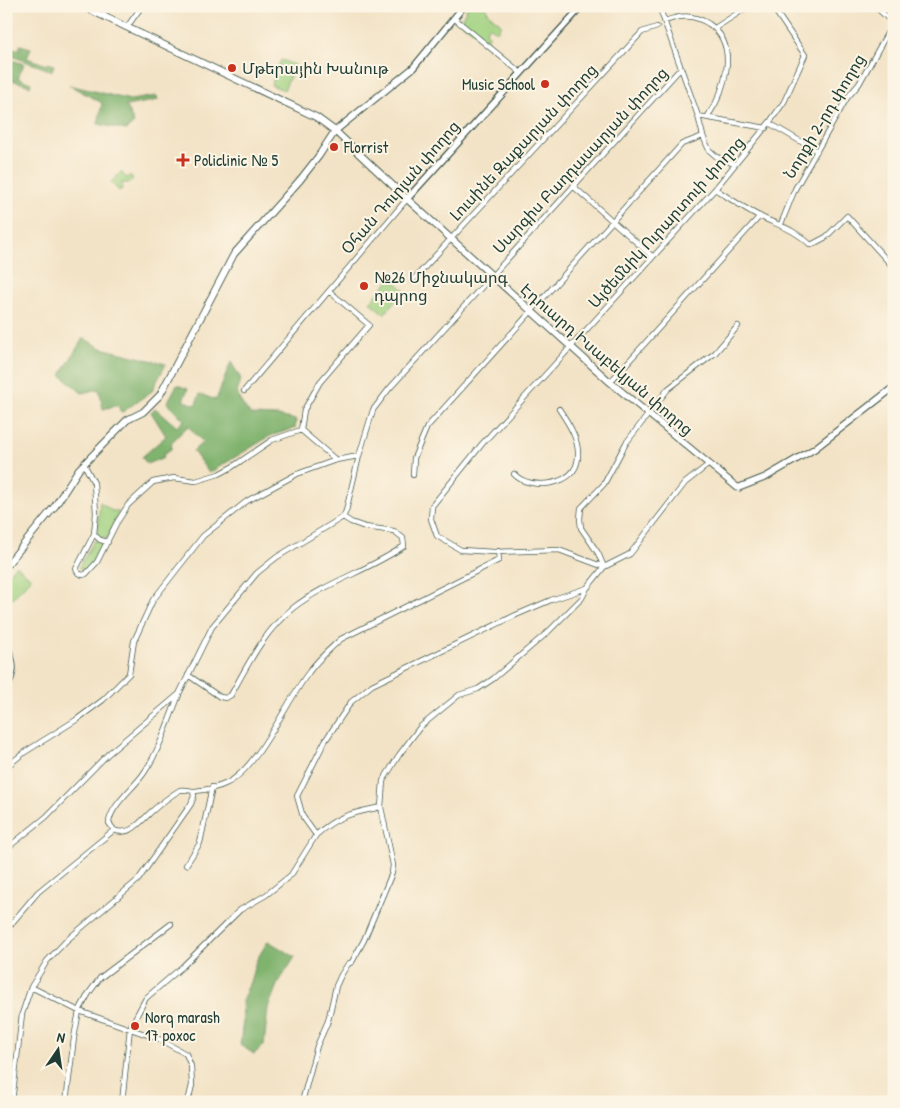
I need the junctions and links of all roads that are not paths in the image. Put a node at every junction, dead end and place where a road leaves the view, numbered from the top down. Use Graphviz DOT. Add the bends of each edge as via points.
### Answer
graph roads {
  1 [pos="82,6"];
  2 [pos="142,6"];
  3 [pos="464,6"];
  4 [pos="582,6"];
  5 [pos="660,6"];
  6 [pos="749,6"];
  7 [pos="772,6"];
  8 [pos="875,6"];
  9 [pos="455,19"];
  10 [pos="664,21"];
  11 [pos="893,24"];
  12 [pos="127,27"];
  13 [pos="657,28"];
  14 [pos="715,28"];
  15 [pos="681,68"];
  16 [pos="521,74"];
  17 [pos="698,116"];
  18 [pos="708,116"];
  19 [pos="770,123"];
  20 [pos="766,128"];
  21 [pos="334,131"];
  22 [pos="703,136"];
  23 [pos="817,151"];
  24 [pos="734,164"];
  25 [pos="573,186"];
  26 [pos="714,189"];
  27 [pos="406,199"];
  28 [pos="760,216"];
  29 [pos="612,221"];
  30 [pos="781,224"];
  31 [pos="451,239"];
  32 [pos="653,257"];
  33 [pos="894,268"];
  34 [pos="491,275"];
  35 [pos="412,281"];
  36 [pos="329,291"];
  37 [pos="532,312"];
  38 [pos="738,326"];
  39 [pos="572,347"];
  40 [pos="610,382"];
  41 [pos="894,386"];
  42 [pos="244,391"];
  43 [pos="559,409"];
  44 [pos="649,414"];
  45 [pos="301,430"];
  46 [pos="359,456"];
  47 [pos="336,460"];
  48 [pos="84,464"];
  49 [pos="709,464"];
  50 [pos="514,474"];
  51 [pos="413,475"];
  52 [pos="343,517"];
  53 [pos="94,534"];
  54 [pos="108,542"];
  55 [pos="498,551"];
  56 [pos="6,566"];
  57 [pos="604,567"];
  58 [pos="587,588"];
  59 [pos="6,645"];
  60 [pos="188,676"];
  61 [pos="6,689"];
  62 [pos="180,694"];
  63 [pos="6,767"];
  64 [pos="212,788"];
  65 [pos="193,791"];
  66 [pos="381,807"];
  67 [pos="114,830"];
  68 [pos="316,835"];
  69 [pos="6,849"];
  70 [pos="186,865"];
  71 [pos="171,924"];
  72 [pos="6,930"];
  73 [pos="31,987"];
  74 [pos="79,1011"];
  75 [pos="130,1028"];
  76 [pos="12,1102"];
  77 [pos="66,1102"];
  78 [pos="122,1102"];
  79 [pos="188,1102"];
  80 [pos="302,1102"];
  1 -- 12 [label="main road, Էդուարդ Իսաբեկյան փողոց"];
  2 -- 12 [label="street"];
  3 -- 9 [label="street"];
  4 -- 16 [label="street, Օհան Դուրյան փողոց"];
  5 -- 10 [label="street"];
  6 -- 14 [label="street"];
  7 -- 19 [label="street, Այծեմնիկ Ուրարտուի փողոց" via="805,55 784,102"];
  8 -- 11 [label="street, Նորքի 2-րդ փողոց"];
  9 -- 16 [label="street"];
  9 -- 21 [label="street" via="414,68"];
  10 -- 14 [label="street" via="677,16 691,16"];
  10 -- 15 [label="street"];
  11 -- 23 [label="street, Նորքի 2-րդ փողոց"];
  12 -- 21 [label="main road, Էդուարդ Իսաբեկյան փողոց" via="311,114"];
  13 -- 31 [label="street, Լուսինե Զաքարյան փողոց" via="642,32"];
  14 -- 18 [label="street" via="725,45 727,57 721,94"];
  15 -- 17 [label="street"];
  15 -- 25 [label="street, Սարգիս Բաղդասարյան փողոց"];
  16 -- 27 [label="street, Օհան Դուրյան փողոց"];
  17 -- 18 [label="street"];
  17 -- 22 [label="street"];
  18 -- 20 [label="street"];
  19 -- 20 [label="street, Այծեմնիկ Ուրարտուի փողոց"];
  19 -- 23 [label="street"];
  20 -- 24 [label="street, Այծեմնիկ Ուրարտուի փողոց"];
  21 -- 27 [label="main road, Էդուարդ Իսաբեկյան փողոց"];
  21 -- 48 [label="main road" via="300,180 234,254 160,395 143,412 127,420"];
  22 -- 24 [label="street" via="712,154"];
  22 -- 29 [label="street" via="682,144"];
  23 -- 30 [label="street, Նորքի 2-րդ փողոց" via="795,188"];
  24 -- 26 [label="street, Այծեմնիկ Ուրարտուի փողոց"];
  25 -- 29 [label="street"];
  25 -- 34 [label="street, Սարգիս Բաղդասարյան փողոց"];
  26 -- 28 [label="street"];
  26 -- 32 [label="street, Այծեմնիկ Ուրարտուի փողոց"];
  27 -- 31 [label="main road, Էդուարդ Իսաբեկյան փողոց"];
  27 -- 36 [label="street, Օհան Դուրյան փողոց"];
  28 -- 30 [label="street"];
  28 -- 40 [label="street"];
  29 -- 32 [label="street"];
  29 -- 37 [label="street"];
  30 -- 33 [label="street" via="800,234 811,245 826,237 847,216"];
  31 -- 34 [label="main road, Էդուարդ Իսաբեկյան փողոց"];
  31 -- 35 [label="street, Լուսինե Զաքարյան փողոց"];
  32 -- 39 [label="street, Այծեմնիկ Ուրարտուի փողոց"];
  34 -- 37 [label="main road, Էդուարդ Իսաբեկյան փողոց"];
  34 -- 46 [label="street, Սարգիս Բաղդասարյան փողոց" via="373,410"];
  36 -- 42 [label="street, Օհան Դուրյան փողոց"];
  36 -- 45 [label="street" via="369,325 320,382 304,410"];
  37 -- 39 [label="main road, Էդուարդ Իսաբեկյան փողոց"];
  37 -- 51 [label="street" via="427,427 414,458"];
  38 -- 44 [label="street" via="715,353 668,389"];
  39 -- 40 [label="main road, Էդուարդ Իսաբեկյան փողոց"];
  39 -- 55 [label="street, Այծեմնիկ Ուրարտուի փողոց" via="482,444 432,506 431,519 437,536 461,550"];
  40 -- 44 [label="main road, Էդուարդ Իսաբեկյան փողոց"];
  41 -- 49 [label="main road, Էդուարդ Իսաբեկյան փողոց" via="814,449 766,477 738,488"];
  43 -- 50 [label="street" via="575,437 578,455 574,469 562,480 542,484 527,482"];
  44 -- 49 [label="main road, Էդուարդ Իսաբեկյան փողոց"];
  44 -- 57 [label="street" via="626,442 604,484 581,508 581,528"];
  45 -- 47 [label="street"];
  45 -- 54 [label="street" via="272,440 219,474 196,481 174,478 153,482 128,505"];
  46 -- 47 [label="street"];
  46 -- 52 [label="street, Սարգիս Բաղդասարյան փողոց"];
  47 -- 63 [label="street" via="296,474 247,501 203,536 153,600 134,640 129,674 103,700"];
  48 -- 53 [label="street" via="94,483"];
  48 -- 56 [label="main road"];
  49 -- 57 [label="street" via="685,483 630,554"];
  52 -- 60 [label="street" via="257,573 212,627"];
  52 -- 60 [label="street" via="365,527 394,531 404,541 402,547 293,608 264,637 231,695 220,697"];
  53 -- 54 [label="street"];
  53 -- 54 [label="street" via="77,567 80,574 86,574 97,562"];
  55 -- 57 [label="street" via="559,550"];
  55 -- 64 [label="street" via="499,560 341,639 308,672 242,774 227,784"];
  57 -- 58 [label="street"];
  58 -- 66 [label="street" via="582,598 548,632 493,679 478,689 459,695 420,727 383,781"];
  58 -- 68 [label="street" via="516,615 372,685 351,702 325,741 297,796 303,816"];
  59 -- 61 [label="main road" via="13,659 14,674"];
  60 -- 62 [label="street"];
  62 -- 67 [label="street" via="154,758 111,814 110,824"];
  62 -- 69 [label="street" via="108,754 46,817"];
  64 -- 65 [label="street"];
  64 -- 70 [label="street" via="200,843"];
  65 -- 67 [label="street" via="178,791 132,830"];
  65 -- 73 [label="street" via="191,804 138,880 67,940 47,960"];
  66 -- 68 [label="street" via="344,815"];
  66 -- 80 [label="street" via="394,865 392,873 364,940 336,986"];
  67 -- 72 [label="street" via="38,892"];
  68 -- 75 [label="street" via="291,875 240,910 146,998"];
  71 -- 74 [label="street" via="100,978"];
  73 -- 74 [label="street"];
  73 -- 76 [label="street" via="22,1014"];
  74 -- 75 [label="street"];
  74 -- 77 [label="street"];
  75 -- 78 [label="street"];
  75 -- 79 [label="street" via="186,1054 191,1066 192,1085"];
}
